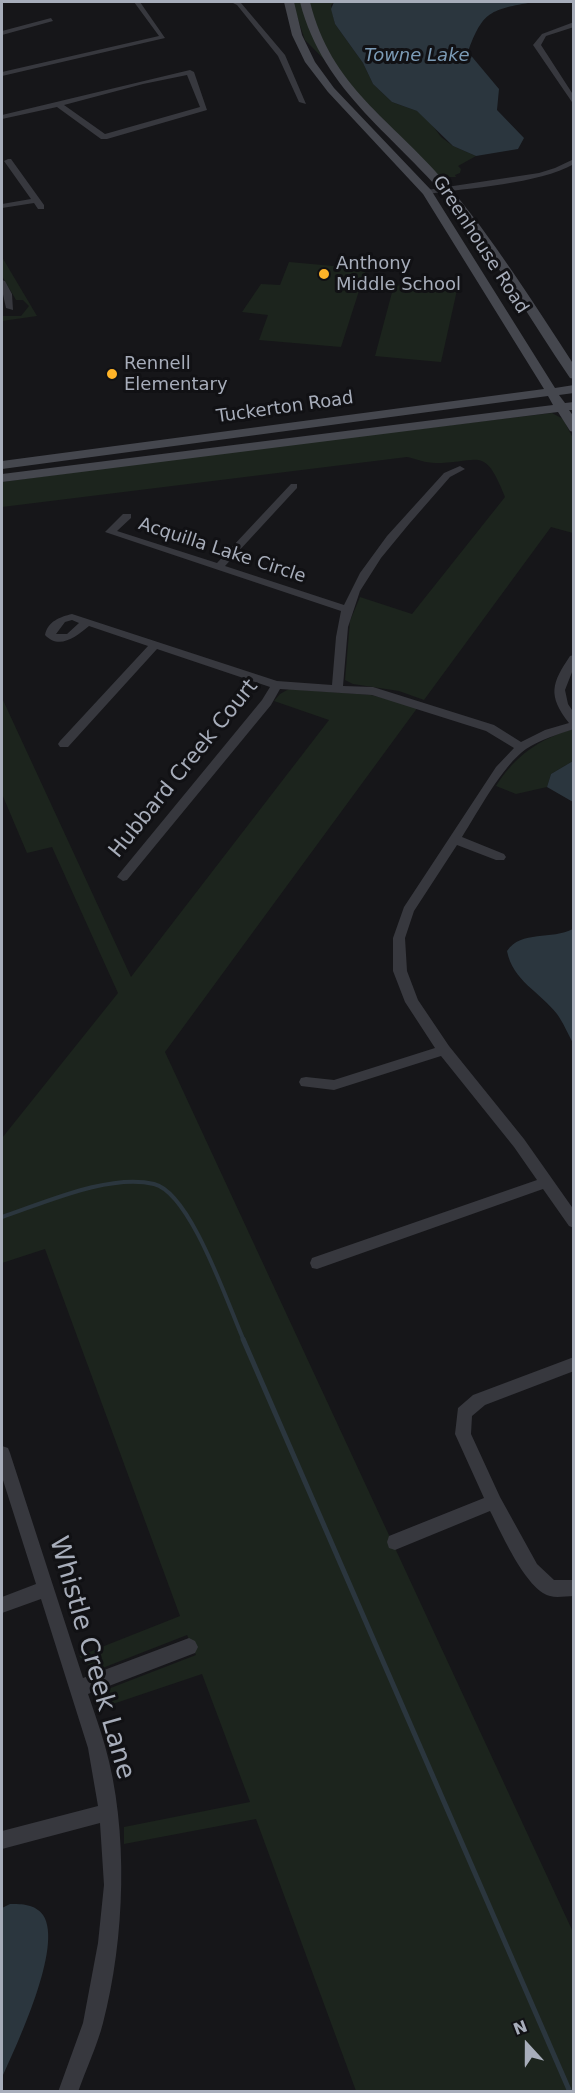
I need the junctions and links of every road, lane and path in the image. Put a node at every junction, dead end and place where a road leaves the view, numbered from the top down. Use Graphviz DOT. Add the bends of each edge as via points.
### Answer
graph roads {
  1 [pos="137,2"];
  2 [pos="238,2"];
  3 [pos="289,2"];
  4 [pos="305,2"];
  5 [pos="51,20"];
  6 [pos="573,24"];
  7 [pos="2,33"];
  8 [pos="2,74"];
  9 [pos="564,88"];
  10 [pos="573,88"];
  11 [pos="303,102"];
  12 [pos="362,103"];
  13 [pos="573,103"];
  14 [pos="58,105"];
  15 [pos="345,106"];
  16 [pos="2,117"];
  17 [pos="8,161"];
  18 [pos="571,162"];
  19 [pos="443,186"];
  20 [pos="425,189"];
  21 [pos="34,201"];
  22 [pos="2,206"];
  23 [pos="41,207"];
  24 [pos="511,278"];
  25 [pos="484,281"];
  26 [pos="2,283"];
  27 [pos="10,308"];
  28 [pos="573,375"];
  29 [pos="573,389"];
  30 [pos="551,392"];
  31 [pos="567,406"];
  32 [pos="573,428"];
  33 [pos="2,465"];
  34 [pos="460,469"];
  35 [pos="2,478"];
  36 [pos="294,486"];
  37 [pos="127,516"];
  38 [pos="219,567"];
  39 [pos="346,609"];
  40 [pos="87,622"];
  41 [pos="154,646"];
  42 [pos="573,658"];
  43 [pos="276,685"];
  44 [pos="337,687"];
  45 [pos="573,723"];
  46 [pos="64,744"];
  47 [pos="521,747"];
  48 [pos="455,839"];
  49 [pos="500,857"];
  50 [pos="123,877"];
  51 [pos="444,1050"];
  52 [pos="306,1082"];
  53 [pos="547,1182"];
  54 [pos="573,1222"];
  55 [pos="317,1263"];
  56 [pos="573,1364"];
  57 [pos="2,1453"];
  58 [pos="494,1502"];
  59 [pos="395,1542"];
  60 [pos="573,1588"];
  61 [pos="46,1589"];
  62 [pos="2,1605"];
  63 [pos="189,1647"];
  64 [pos="78,1689"];
  65 [pos="108,1812"];
  66 [pos="2,1840"];
  67 [pos="68,2091"];
  1 -- 8 [label="street" via="163,37"];
  2 -- 11 [label="street" via="281,55"];
  3 -- 15 [label="main road, Greenhouse Road" via="299,43"];
  4 -- 12 [label="main road, Greenhouse Road" via="322,54"];
  5 -- 7 [label="street"];
  6 -- 9 [label="street" via="543,35 537,45"];
  9 -- 10 [label="street"];
  9 -- 13 [label="street"];
  12 -- 15 [label="main road"];
  12 -- 19 [label="main road, Greenhouse Road"];
  14 -- 14 [label="street" via="104,137 204,108 189,72"];
  14 -- 16 [label="street"];
  15 -- 20 [label="main road, Greenhouse Road"];
  17 -- 21 [label="street"];
  18 -- 19 [label="street" via="558,170"];
  19 -- 20 [label="street"];
  19 -- 24 [label="main road, Greenhouse Road"];
  20 -- 25 [label="main road, Greenhouse Road"];
  21 -- 22 [label="street"];
  21 -- 23 [label="street"];
  24 -- 25 [label="main road"];
  24 -- 28 [label="main road, Greenhouse Road"];
  25 -- 30 [label="main road, Greenhouse Road"];
  26 -- 27 [label="street"];
  29 -- 30 [label="main road, Tuckerton Road"];
  30 -- 31 [label="main road, Greenhouse Road"];
  30 -- 33 [label="main road, Tuckerton Road"];
  31 -- 32 [label="main road, Greenhouse Road"];
  31 -- 35 [label="main road, Tuckerton Road"];
  34 -- 39 [label="street" via="447,475 374,562"];
  36 -- 38 [label="street"];
  37 -- 38 [label="street, Acquilla Lake Circle" via="110,532"];
  38 -- 39 [label="street, Acquilla Lake Circle"];
  39 -- 44 [label="street"];
  40 -- 41 [label="street"];
  41 -- 43 [label="street"];
  41 -- 46 [label="street"];
  42 -- 45 [label="street" via="558,689 561,706"];
  43 -- 44 [label="street"];
  43 -- 50 [label="street, Hubbard Creek Court" via="267,702"];
  44 -- 47 [label="street" via="405,699 490,728"];
  45 -- 47 [label="street"];
  47 -- 48 [label="street" via="500,770"];
  48 -- 49 [label="street"];
  48 -- 51 [label="street" via="408,910 399,938 400,971 412,1002"];
  51 -- 52 [label="street" via="334,1085"];
  51 -- 53 [label="street"];
  53 -- 54 [label="street"];
  53 -- 55 [label="street"];
  56 -- 58 [label="street" via="479,1400 464,1413 463,1434"];
  57 -- 61 [label="street, Whistle Creek Lane"];
  58 -- 59 [label="street"];
  58 -- 60 [label="street" via="531,1570 551,1588"];
  61 -- 62 [label="street"];
  61 -- 64 [label="street, Whistle Creek Lane"];
  63 -- 64 [label="street"];
  64 -- 65 [label="street, Whistle Creek Lane" via="97,1748"];
  65 -- 66 [label="street"];
  65 -- 67 [label="street, Whistle Creek Lane" via="113,1885 108,1943 93,2023"];
}
